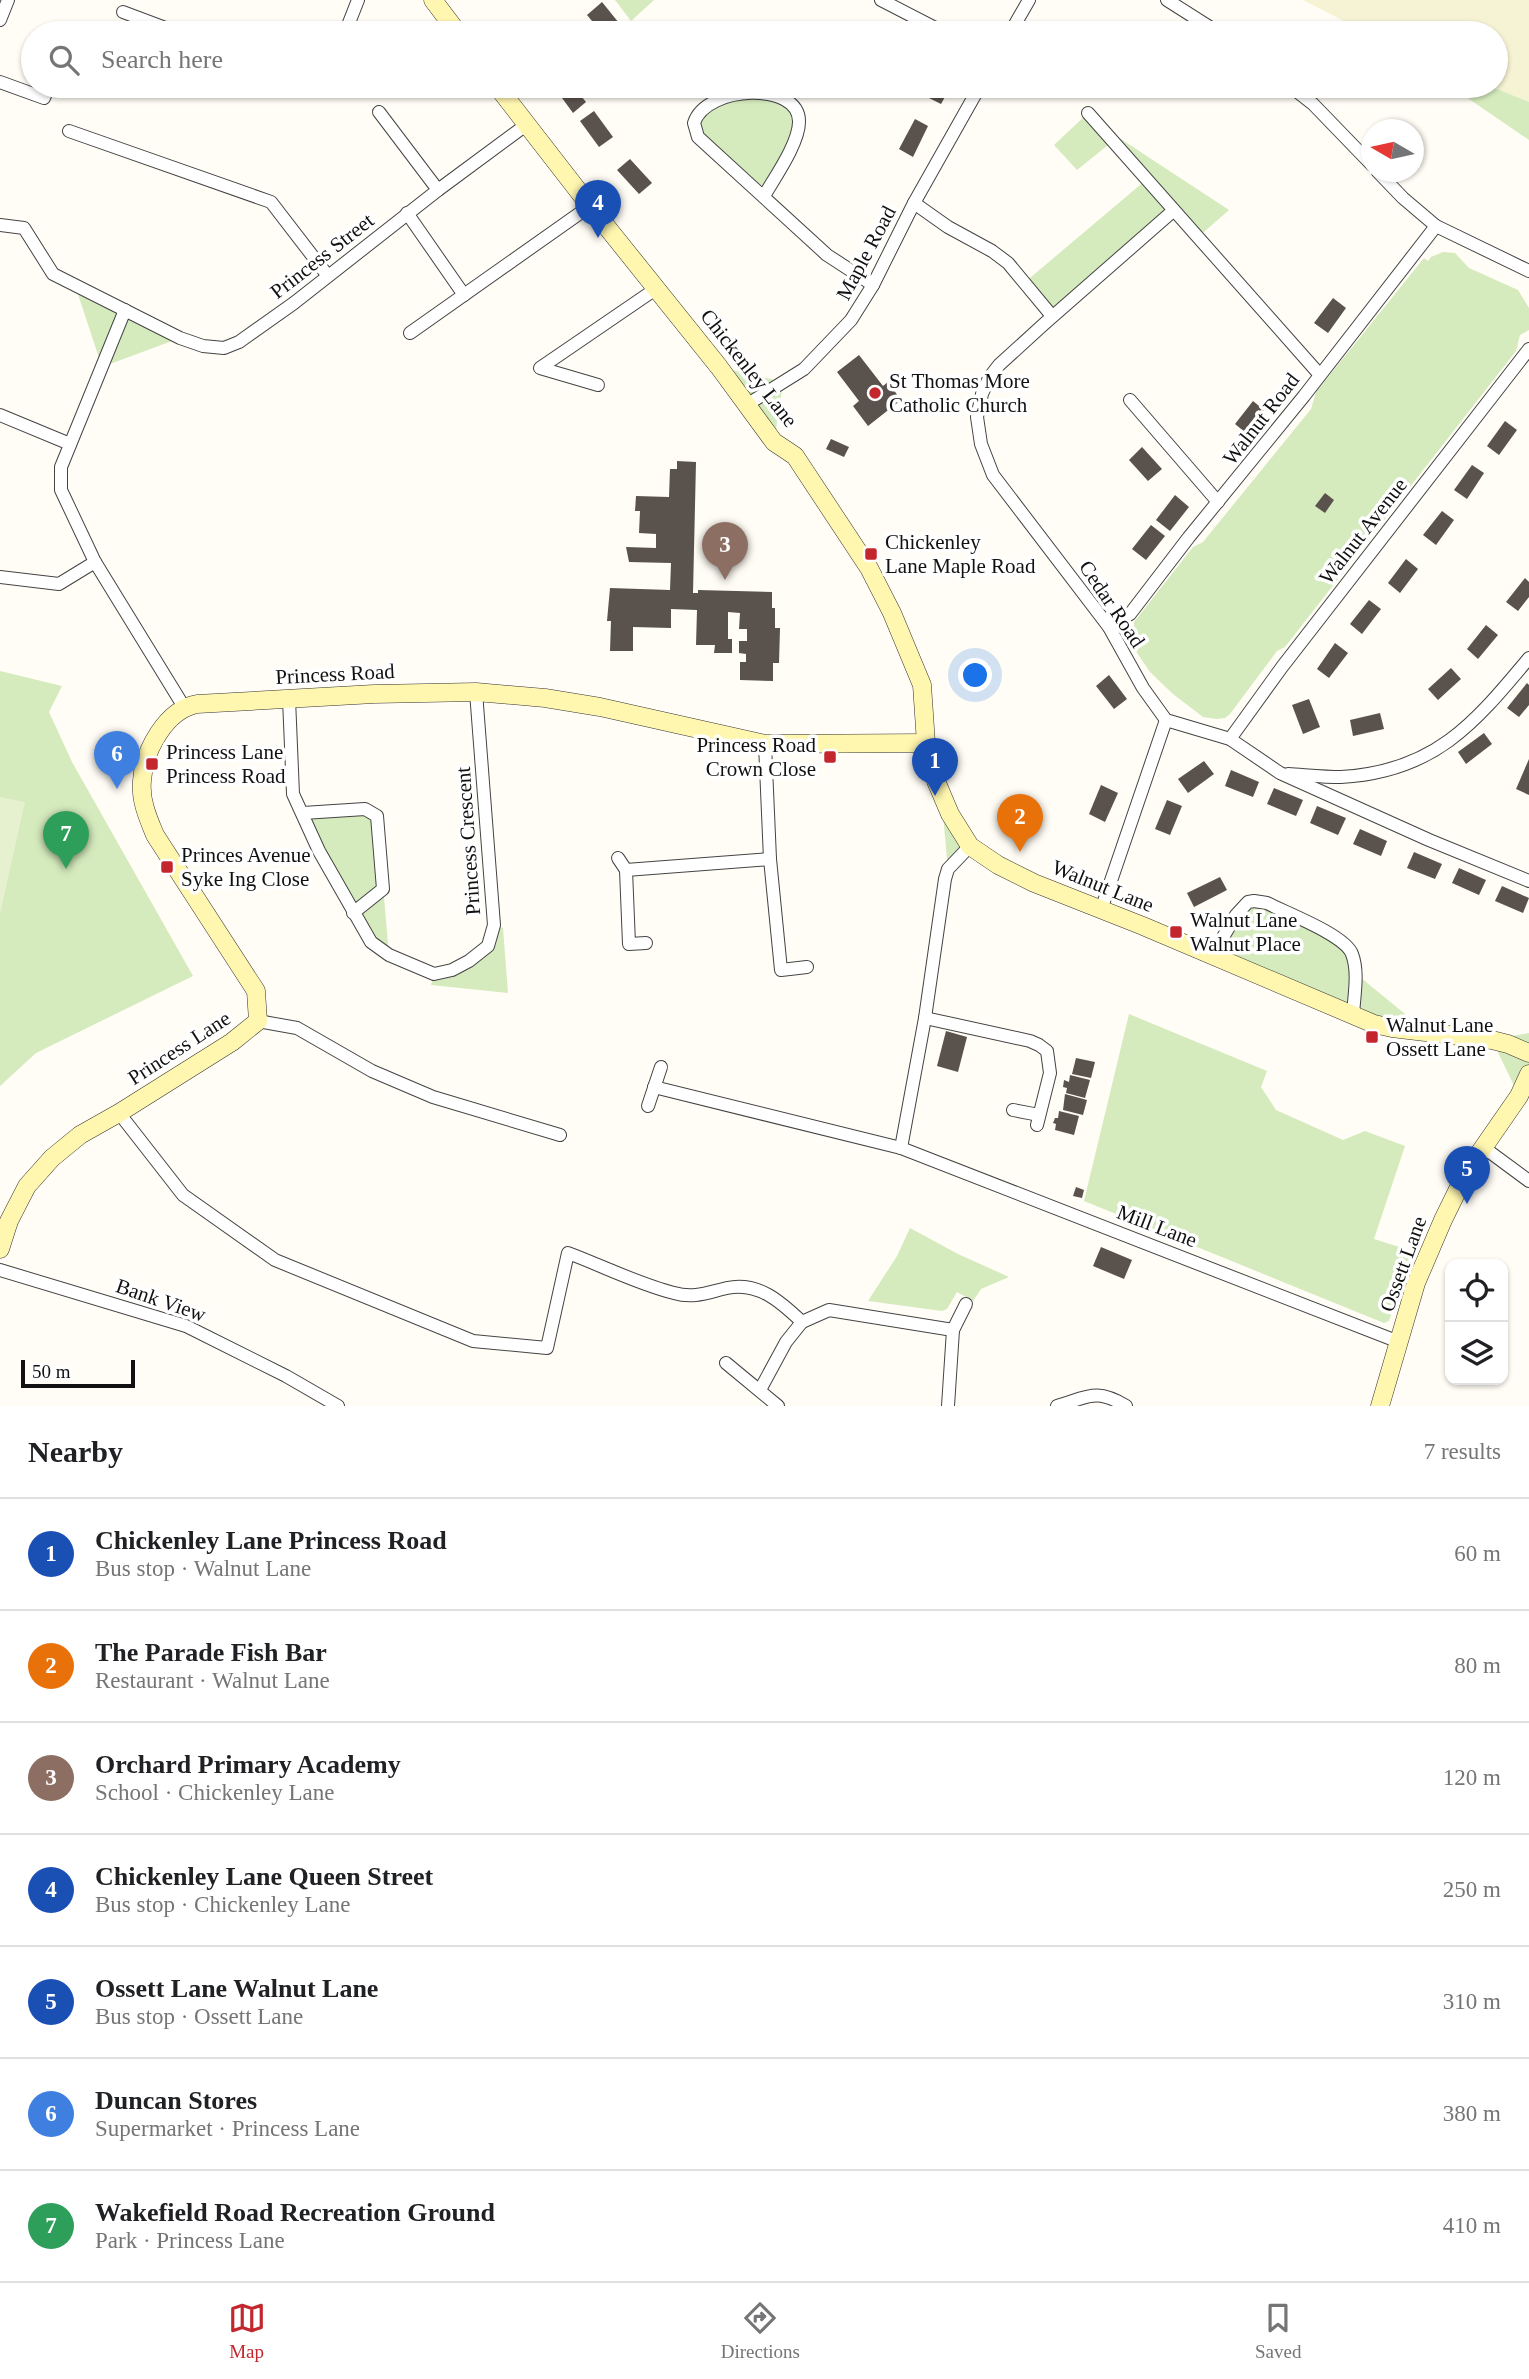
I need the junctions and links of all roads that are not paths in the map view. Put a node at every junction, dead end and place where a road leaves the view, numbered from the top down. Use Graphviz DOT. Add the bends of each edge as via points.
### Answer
graph roads {
  1 [pos="8,0"];
  2 [pos="358,0"];
  3 [pos="433,0"];
  4 [pos="881,0"];
  5 [pos="1029,0"];
  6 [pos="1167,0"];
  7 [pos="906,6"];
  8 [pos="123,12"];
  9 [pos="0,19"];
  10 [pos="147,21"];
  11 [pos="350,21"];
  12 [pos="449,21"];
  13 [pos="928,21"];
  14 [pos="1017,21"];
  15 [pos="1200,21"];
  16 [pos="0,82"];
  17 [pos="21,90"];
  18 [pos="506,98"];
  19 [pos="721,98"];
  20 [pos="779,98"];
  21 [pos="973,98"];
  22 [pos="1305,98"];
  23 [pos="379,112"];
  24 [pos="1088,113"];
  25 [pos="526,125"];
  26 [pos="69,131"];
  27 [pos="1361,154"];
  28 [pos="1388,182"];
  29 [pos="438,190"];
  30 [pos="764,196"];
  31 [pos="915,203"];
  32 [pos="590,206"];
  33 [pos="1173,211"];
  34 [pos="407,214"];
  35 [pos="0,225"];
  36 [pos="1436,226"];
  37 [pos="1529,271"];
  38 [pos="328,276"];
  39 [pos="873,285"];
  40 [pos="657,288"];
  41 [pos="464,295"];
  42 [pos="125,310"];
  43 [pos="1052,316"];
  44 [pos="410,333"];
  45 [pos="1529,349"];
  46 [pos="1320,375"];
  47 [pos="598,385"];
  48 [pos="1130,400"];
  49 [pos="748,404"];
  50 [pos="0,415"];
  51 [pos="71,444"];
  52 [pos="1218,502"];
  53 [pos="95,562"];
  54 [pos="0,577"];
  55 [pos="1109,627"];
  56 [pos="1529,658"];
  57 [pos="476,692"];
  58 [pos="289,699"];
  59 [pos="184,707"];
  60 [pos="1166,720"];
  61 [pos="1230,739"];
  62 [pos="926,743"];
  63 [pos="765,744"];
  64 [pos="1280,773"];
  65 [pos="303,813"];
  66 [pos="970,846"];
  67 [pos="618,858"];
  68 [pos="770,859"];
  69 [pos="626,870"];
  70 [pos="1527,876"];
  71 [pos="1101,910"];
  72 [pos="354,913"];
  73 [pos="646,943"];
  74 [pos="1212,956"];
  75 [pos="807,967"];
  76 [pos="1353,1015"];
  77 [pos="925,1018"];
  78 [pos="258,1021"];
  79 [pos="1529,1053"];
  80 [pos="661,1067"];
  81 [pos="1529,1074"];
  82 [pos="654,1087"];
  83 [pos="648,1106"];
  84 [pos="1013,1110"];
  85 [pos="119,1113"];
  86 [pos="560,1135"];
  87 [pos="901,1147"];
  88 [pos="1483,1147"];
  89 [pos="1529,1181"];
  90 [pos="0,1250"];
  91 [pos="0,1270"];
  92 [pos="967,1304"];
  93 [pos="802,1322"];
  94 [pos="953,1330"];
  95 [pos="1399,1342"];
  96 [pos="726,1363"];
  97 [pos="760,1390"];
  98 [pos="338,1406"];
  99 [pos="778,1406"];
  100 [pos="948,1406"];
  101 [pos="1057,1406"];
  102 [pos="1126,1406"];
  103 [pos="1380,1406"];
  1 -- 9 [label="street"];
  2 -- 11 [label="street"];
  3 -- 12 [label="street"];
  4 -- 7 [label="street"];
  5 -- 14 [label="street"];
  6 -- 15 [label="street"];
  7 -- 13 [label="street"];
  8 -- 10 [label="street"];
  16 -- 17 [label="street"];
  18 -- 25 [label="street, Chickenley Lane"];
  19 -- 30 [label="street" via="700,110 694,123 698,137"];
  20 -- 30 [label="street" via="797,112 799,122"];
  21 -- 31 [label="street, Maple Road"];
  22 -- 27 [label="street"];
  23 -- 29 [label="street"];
  24 -- 33 [label="street"];
  25 -- 29 [label="street, Princess Street"];
  25 -- 32 [label="street, Chickenley Lane"];
  26 -- 38 [label="street" via="271,202"];
  28 -- 36 [label="street"];
  29 -- 34 [label="street, Princess Street"];
  30 -- 39 [label="street" via="827,255"];
  31 -- 39 [label="street, Maple Road"];
  31 -- 43 [label="street" via="1007,263"];
  32 -- 40 [label="street, Chickenley Lane"];
  32 -- 41 [label="street"];
  33 -- 43 [label="street, Cedar Road"];
  33 -- 46 [label="street"];
  34 -- 38 [label="street, Princess Street"];
  34 -- 41 [label="street"];
  35 -- 42 [label="street, Princess Street" via="24,228 54,274"];
  36 -- 37 [label="street"];
  36 -- 46 [label="street, Walnut Road"];
  38 -- 42 [label="street, Princess Street" via="239,342 223,348 180,338"];
  39 -- 49 [label="street, Maple Road" via="851,320 804,369"];
  40 -- 47 [label="street" via="540,368"];
  40 -- 49 [label="street, Chickenley Lane"];
  41 -- 44 [label="street"];
  42 -- 51 [label="street"];
  43 -- 55 [label="street, Cedar Road" via="989,378 977,417 981,444 993,475"];
  45 -- 61 [label="street, Walnut Avenue"];
  46 -- 52 [label="street, Walnut Road"];
  48 -- 52 [label="street"];
  49 -- 62 [label="street, Chickenley Lane" via="774,442 795,456 869,568 922,685"];
  50 -- 51 [label="street"];
  51 -- 53 [label="street" via="61,467 61,490"];
  52 -- 55 [label="street, Walnut Road" via="1130,614"];
  53 -- 54 [label="street" via="60,583"];
  53 -- 59 [label="street"];
  55 -- 60 [label="street, Cedar Road"];
  56 -- 64 [label="street" via="1467,728 1428,755 1385,771 1340,777"];
  57 -- 58 [label="street, Princess Road"];
  57 -- 63 [label="street, Princess Road" via="600,707"];
  57 -- 72 [label="street, Princess Crescent" via="494,925 488,946 470,961 434,974 371,942"];
  58 -- 59 [label="street, Princess Road"];
  58 -- 65 [label="street, Princess Crescent" via="293,794"];
  59 -- 78 [label="street, Princess Lane" via="162,730 145,763 141,782 147,817 256,991"];
  60 -- 61 [label="street"];
  60 -- 71 [label="street"];
  61 -- 64 [label="street"];
  62 -- 63 [label="street, Princess Road"];
  62 -- 66 [label="street, Walnut Lane" via="941,794"];
  63 -- 68 [label="street"];
  64 -- 70 [label="street" via="1429,840"];
  65 -- 72 [label="street, Princess Crescent"];
  65 -- 72 [label="street" via="365,809 377,816 383,889"];
  66 -- 71 [label="street, Walnut Lane" via="1028,880"];
  66 -- 77 [label="street" via="948,869 945,879"];
  67 -- 69 [label="street"];
  68 -- 69 [label="street"];
  68 -- 75 [label="street" via="781,970"];
  69 -- 73 [label="street" via="629,944"];
  71 -- 74 [label="street, Walnut Lane"];
  74 -- 76 [label="street, Walnut Lane"];
  74 -- 76 [label="street" via="1242,908 1254,901 1267,903 1349,949 1355,973"];
  76 -- 79 [label="street, Walnut Lane" via="1392,1028 1508,1044"];
  77 -- 84 [label="street" via="1030,1041 1047,1051 1050,1073 1038,1120"];
  77 -- 87 [label="street"];
  78 -- 85 [label="street, Princess Lane"];
  78 -- 86 [label="street" via="297,1028 372,1071 433,1097"];
  80 -- 82 [label="street"];
  81 -- 88 [label="street, Ossett Lane"];
  82 -- 83 [label="street"];
  82 -- 87 [label="street, Mill Lane"];
  85 -- 90 [label="street, Princess Lane" via="80,1135 35,1176 9,1221"];
  85 -- 93 [label="street" via="183,1195 275,1260 473,1341 547,1348 568,1253 676,1294 754,1287"];
  87 -- 95 [label="street, Mill Lane"];
  88 -- 89 [label="street"];
  88 -- 95 [label="street, Ossett Lane" via="1421,1269"];
  91 -- 98 [label="street, Bank View" via="186,1326"];
  92 -- 94 [label="street"];
  93 -- 94 [label="street" via="829,1310"];
  93 -- 97 [label="street"];
  94 -- 100 [label="street"];
  95 -- 103 [label="street, Ossett Lane"];
  96 -- 97 [label="street"];
  97 -- 99 [label="street"];
  101 -- 102 [label="street" via="1108,1395"];
}
